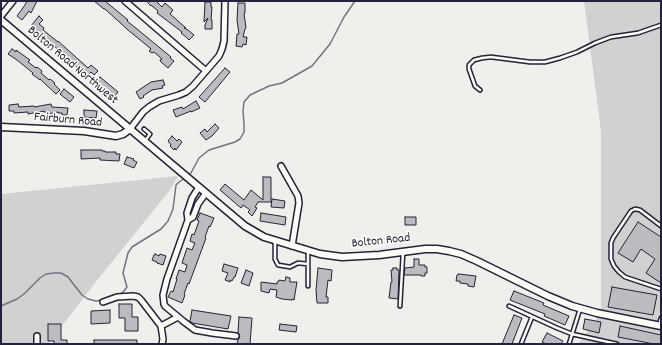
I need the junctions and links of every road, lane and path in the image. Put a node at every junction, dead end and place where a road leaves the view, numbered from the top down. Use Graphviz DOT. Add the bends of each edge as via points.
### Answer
graph roads {
  1 [pos="13,1"];
  2 [pos="125,1"];
  3 [pos="224,1"];
  4 [pos="1,16"];
  5 [pos="1,20"];
  6 [pos="661,25"];
  7 [pos="206,71"];
  8 [pos="480,90"];
  9 [pos="1,127"];
  10 [pos="130,129"];
  11 [pos="144,129"];
  12 [pos="145,141"];
  13 [pos="281,166"];
  14 [pos="199,186"];
  15 [pos="206,193"];
  16 [pos="191,202"];
  17 [pos="198,206"];
  18 [pos="188,220"];
  19 [pos="661,226"];
  20 [pos="275,240"];
  21 [pos="292,246"];
  22 [pos="308,250"];
  23 [pos="403,252"];
  24 [pos="308,264"];
  25 [pos="308,286"];
  26 [pos="661,289"];
  27 [pos="104,302"];
  28 [pos="400,306"];
  29 [pos="509,306"];
  30 [pos="580,308"];
  31 [pos="178,317"];
  32 [pos="532,317"];
  33 [pos="661,318"];
  34 [pos="160,326"];
  35 [pos="660,326"];
  36 [pos="572,334"];
  37 [pos="37,336"];
  38 [pos="236,336"];
  39 [pos="37,344"];
  40 [pos="162,344"];
  41 [pos="521,344"];
  42 [pos="569,344"];
  43 [pos="613,344"];
  44 [pos="617,344"];
  1 -- 4 [label="street"];
  2 -- 7 [label="street"];
  3 -- 7 [label="street" via="222,49"];
  5 -- 10 [label="street, Bolton Road Northwest"];
  6 -- 8 [label="lane" via="638,33 611,37 546,62 491,57 474,60 469,65 469,70 475,86"];
  7 -- 10 [label="street" via="186,92 159,101 143,112"];
  9 -- 10 [label="street, Fairburn Road" via="84,131 116,136"];
  10 -- 12 [label="street, Bolton Road"];
  11 -- 12 [label="lane" via="150,134"];
  12 -- 14 [label="street, Bolton Road"];
  13 -- 21 [label="street" via="298,196"];
  14 -- 15 [label="street, Bolton Road"];
  14 -- 16 [label="street"];
  15 -- 17 [label="street"];
  15 -- 20 [label="street, Bolton Road" via="245,226"];
  16 -- 17 [label="street"];
  16 -- 18 [label="street" via="186,213"];
  17 -- 18 [label="street" via="193,217"];
  18 -- 31 [label="street" via="163,295 165,306"];
  19 -- 26 [label="lane" via="640,210 634,209 611,243 611,260 625,278"];
  20 -- 21 [label="street, Bolton Road"];
  20 -- 24 [label="lane" via="275,259 278,265 290,267 298,262"];
  21 -- 22 [label="street, Bolton Road"];
  22 -- 23 [label="street, Bolton Road" via="342,257"];
  22 -- 24 [label="lane"];
  23 -- 28 [label="lane"];
  23 -- 30 [label="street, Bolton Road" via="437,249 461,254 548,296"];
  24 -- 25 [label="lane"];
  27 -- 34 [label="street" via="117,297 138,297"];
  29 -- 32 [label="lane"];
  30 -- 35 [label="street, Bolton Road"];
  30 -- 36 [label="lane"];
  31 -- 34 [label="street"];
  31 -- 38 [label="street" via="196,330"];
  32 -- 36 [label="lane"];
  32 -- 41 [label="lane"];
  33 -- 35 [label="lane"];
  34 -- 40 [label="street"];
  36 -- 42 [label="lane"];
  36 -- 43 [label="lane"];
  37 -- 39 [label="street"];
  43 -- 44 [label="lane"];
}
